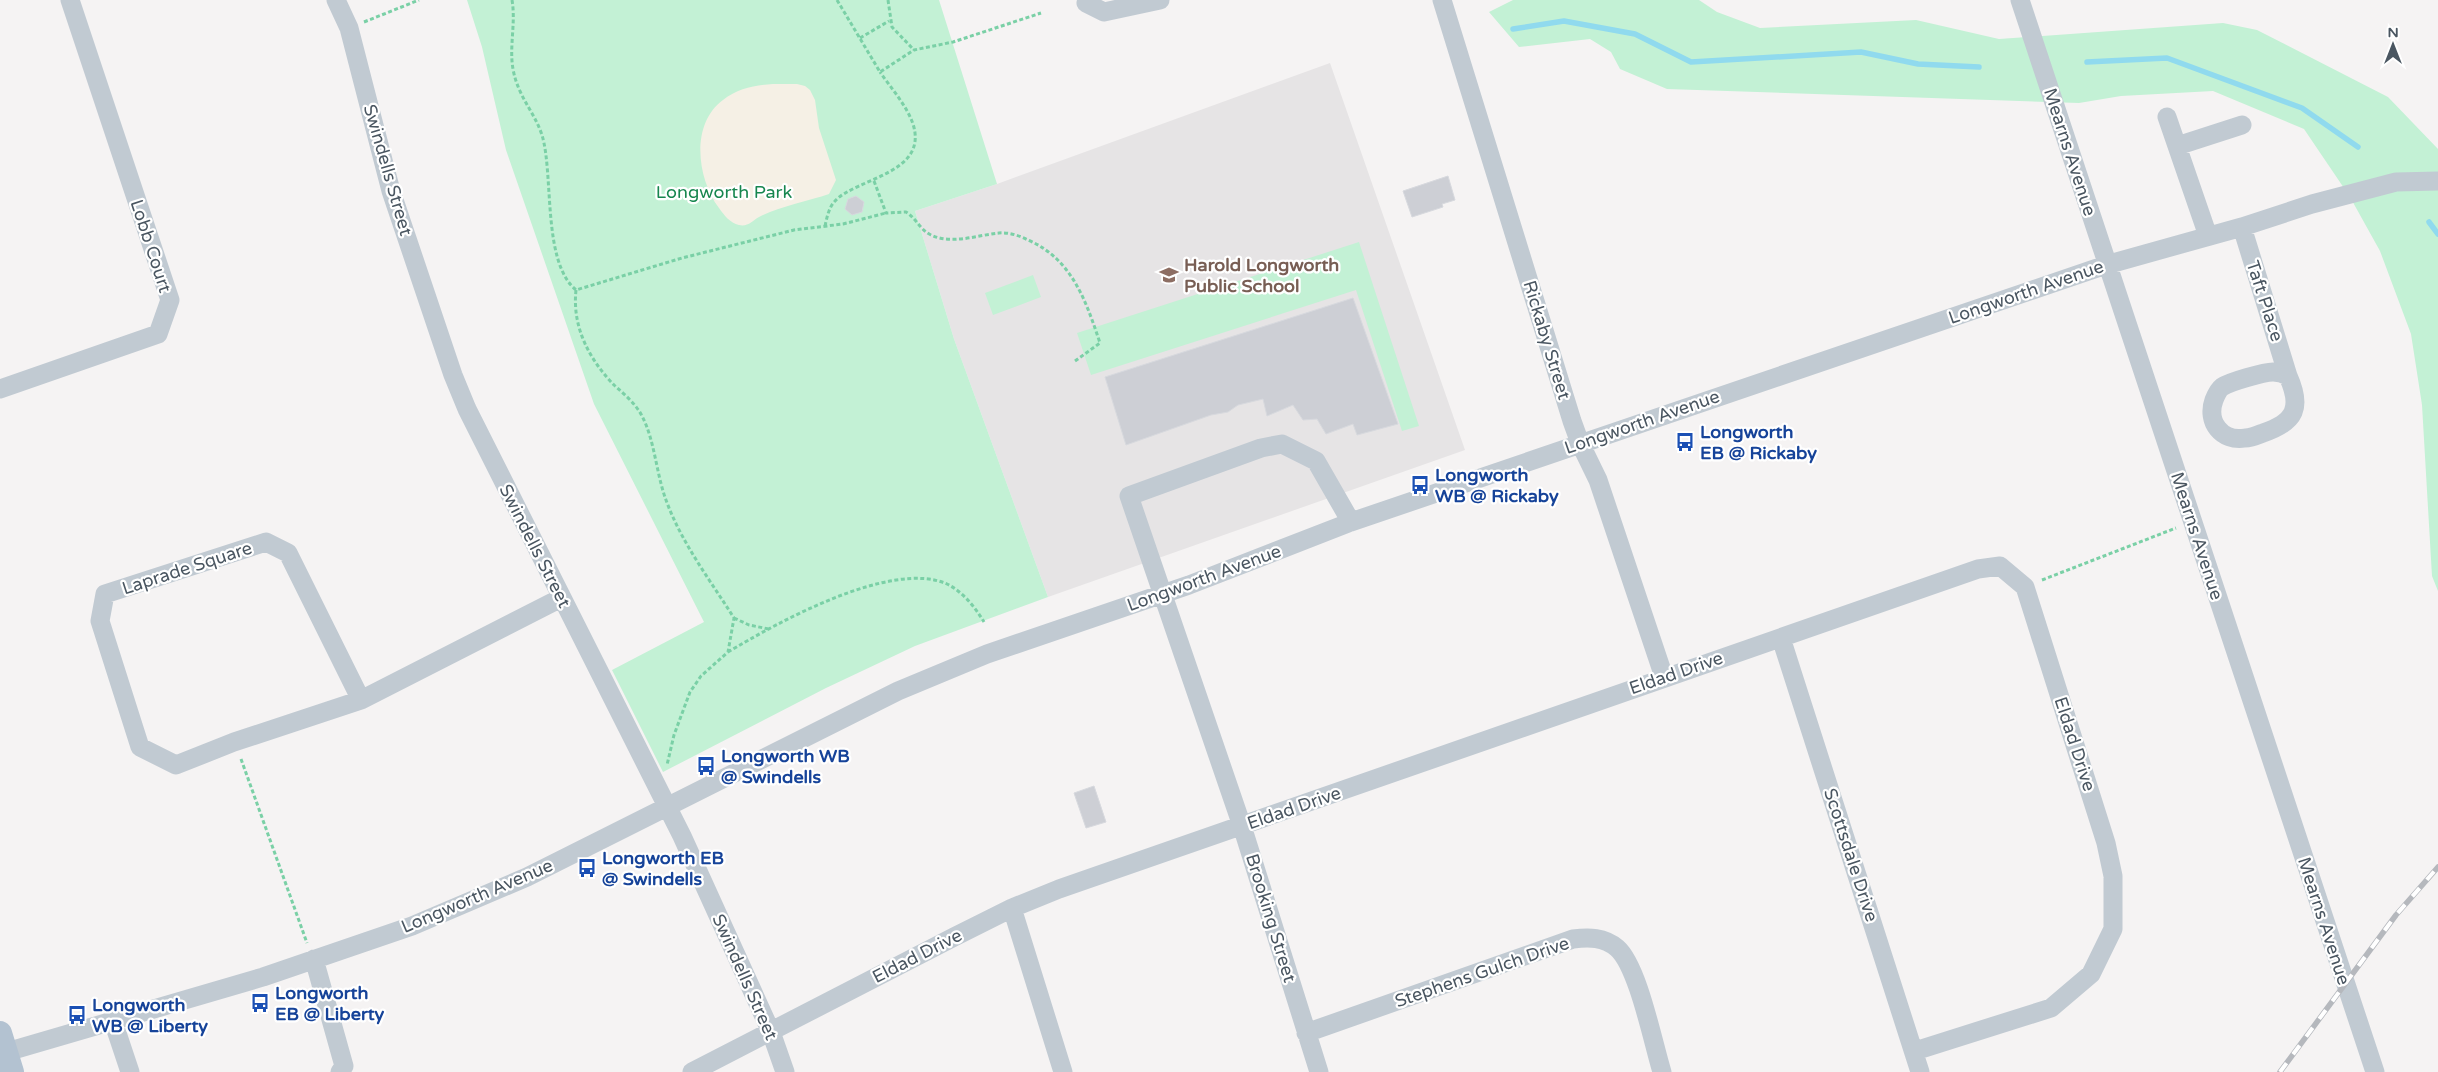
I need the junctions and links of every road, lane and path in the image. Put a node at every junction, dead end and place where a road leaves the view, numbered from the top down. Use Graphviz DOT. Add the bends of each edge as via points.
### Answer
graph roads {
  1 [pos="70,0"];
  2 [pos="336,0"];
  3 [pos="419,0"];
  4 [pos="512,0"];
  5 [pos="837,0"];
  6 [pos="888,0"];
  7 [pos="1160,0"];
  8 [pos="1442,0"];
  9 [pos="2020,0"];
  10 [pos="1086,3"];
  11 [pos="1041,13"];
  12 [pos="889,21"];
  13 [pos="349,28"];
  14 [pos="860,38"];
  15 [pos="914,50"];
  16 [pos="880,72"];
  17 [pos="2167,117"];
  18 [pos="2242,125"];
  19 [pos="2178,146"];
  20 [pos="874,181"];
  21 [pos="2438,181"];
  22 [pos="886,213"];
  23 [pos="825,226"];
  24 [pos="2242,227"];
  25 [pos="2208,236"];
  26 [pos="2106,265"];
  27 [pos="576,290"];
  28 [pos="1075,361"];
  29 [pos="2288,376"];
  30 [pos="0,389"];
  31 [pos="1580,443"];
  32 [pos="1351,522"];
  33 [pos="2193,523"];
  34 [pos="2025,587"];
  35 [pos="1162,595"];
  36 [pos="561,598"];
  37 [pos="734,618"];
  38 [pos="984,622"];
  39 [pos="770,630"];
  40 [pos="1781,638"];
  41 [pos="728,652"];
  42 [pos="1664,677"];
  43 [pos="361,700"];
  44 [pos="234,742"];
  45 [pos="666,770"];
  46 [pos="667,807"];
  47 [pos="1242,826"];
  48 [pos="1012,908"];
  49 [pos="314,959"];
  50 [pos="113,1021"];
  51 [pos="771,1032"];
  52 [pos="1306,1033"];
  53 [pos="1915,1052"];
  54 [pos="5,1053"];
  55 [pos="130,1072"];
  56 [pos="340,1072"];
  57 [pos="692,1072"];
  58 [pos="785,1072"];
  59 [pos="1063,1072"];
  60 [pos="1319,1072"];
  61 [pos="1662,1072"];
  62 [pos="1920,1072"];
  63 [pos="2375,1072"];
  1 -- 30 [label="street, Lobb Court" via="170,300 158,334"];
  2 -- 13 [label="street, Swindells Street"];
  3 -- 13 [label="path"];
  4 -- 27 [label="path" via="516,85 542,134 552,230 563,274"];
  5 -- 14 [label="path"];
  6 -- 12 [label="path"];
  7 -- 10 [label="street" via="1104,12"];
  8 -- 31 [label="street, Rickaby Street"];
  9 -- 26 [label="street, Mearns Avenue"];
  11 -- 15 [label="path" via="953,42"];
  12 -- 14 [label="path"];
  12 -- 15 [label="path"];
  13 -- 36 [label="street, Swindells Street" via="391,192 453,375"];
  14 -- 16 [label="path"];
  15 -- 16 [label="path"];
  16 -- 20 [label="path" via="910,117 915,137 907,158"];
  17 -- 19 [label="street"];
  18 -- 19 [label="street"];
  19 -- 25 [label="street"];
  20 -- 22 [label="path"];
  20 -- 23 [label="path" via="844,193 834,202"];
  21 -- 24 [label="street, Longworth Avenue" via="2396,182"];
  22 -- 23 [label="path"];
  22 -- 28 [label="path" via="906,212 930,235 941,239 1001,232 1019,236 1057,258 1071,273 1086,301 1100,343"];
  23 -- 27 [label="path" via="794,230 682,258"];
  24 -- 25 [label="street, Longworth Avenue"];
  24 -- 29 [label="street, Taft Place"];
  25 -- 26 [label="street, Longworth Avenue"];
  26 -- 31 [label="street, Longworth Avenue"];
  26 -- 33 [label="street, Mearns Avenue"];
  27 -- 37 [label="path" via="578,324 591,357 642,416 660,483 677,526"];
  29 -- 29 [label="street, Taft Place" via="2270,372 2223,386 2212,405 2215,427 2223,434 2246,438 2284,425 2295,411 2296,402"];
  31 -- 32 [label="street, Longworth Avenue"];
  31 -- 42 [label="street, Rickaby Street" via="1598,480"];
  32 -- 35 [label="street, Longworth Avenue"];
  32 -- 35 [label="street, Brooking Street" via="1316,461 1282,444 1261,448 1129,496"];
  33 -- 34 [label="path"];
  33 -- 63 [label="street, Mearns Avenue"];
  34 -- 40 [label="street, Eldad Drive" via="2000,566 1978,569"];
  34 -- 53 [label="street, Eldad Drive" via="2106,843 2113,876 2113,929 2091,974 2051,1008"];
  35 -- 46 [label="street, Longworth Avenue" via="987,654 898,691"];
  35 -- 47 [label="street, Brooking Street"];
  36 -- 43 [label="street, Laprade Square"];
  36 -- 46 [label="street, Swindells Street"];
  37 -- 39 [label="path"];
  37 -- 41 [label="path"];
  38 -- 39 [label="path" via="970,602 946,584 913,580 872,585 836,596"];
  39 -- 41 [label="path"];
  40 -- 42 [label="street, Eldad Drive"];
  40 -- 53 [label="street, Scottsdale Drive"];
  41 -- 45 [label="path" via="701,676 690,692 674,735"];
  42 -- 47 [label="street, Eldad Drive"];
  43 -- 44 [label="street, Laprade Square"];
  43 -- 44 [label="street, Laprade Square" via="288,553 266,542 106,594 100,621 140,747 176,765"];
  44 -- 49 [label="path"];
  46 -- 49 [label="street, Longworth Avenue" via="527,877 412,926"];
  46 -- 51 [label="street, Swindells Street"];
  47 -- 48 [label="street, Eldad Drive"];
  47 -- 52 [label="street, Brooking Street"];
  48 -- 51 [label="street, Eldad Drive"];
  48 -- 59 [label="street"];
  49 -- 50 [label="street, Longworth Avenue" via="264,978"];
  49 -- 56 [label="street" via="344,1066"];
  50 -- 54 [label="street, Longworth Avenue"];
  50 -- 55 [label="street"];
  51 -- 57 [label="street, Eldad Drive"];
  51 -- 58 [label="street, Swindells Street"];
  52 -- 60 [label="street, Brooking Street"];
  52 -- 61 [label="street, Stephens Gulch Drive" via="1572,939 1589,937 1617,948 1632,969"];
  53 -- 62 [label="street, Scottsdale Drive"];
}
